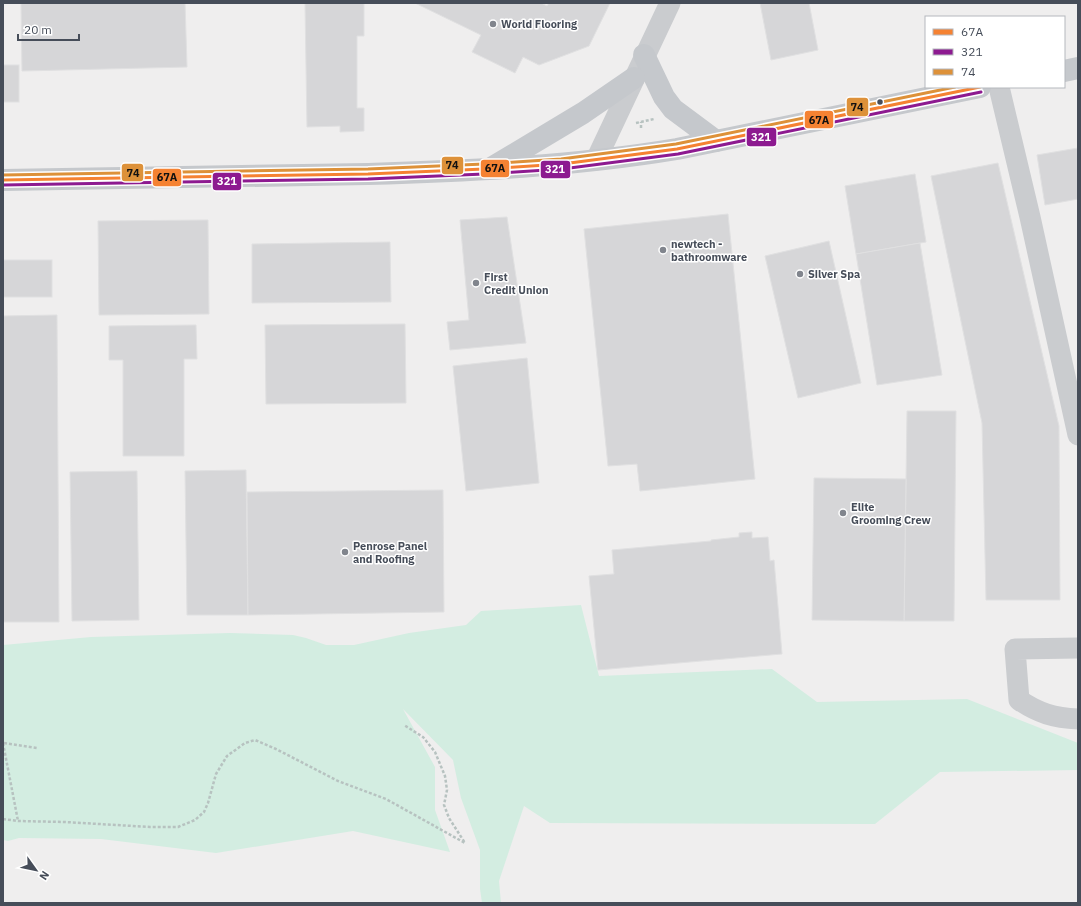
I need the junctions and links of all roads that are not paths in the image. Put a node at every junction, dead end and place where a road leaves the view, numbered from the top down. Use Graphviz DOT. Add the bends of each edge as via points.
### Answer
graph roads {
  1 [pos="670,3"];
  2 [pos="644,55"];
  3 [pos="1078,68"];
  4 [pos="1065,71"];
  5 [pos="634,78"];
  6 [pos="975,88"];
  7 [pos="998,88"];
  8 [pos="716,141"];
  9 [pos="596,160"];
  10 [pos="491,169"];
  11 [pos="3,180"];
  12 [pos="1078,435"];
  13 [pos="1078,648"];
  14 [pos="1078,719"];
  1 -- 2 [label="street"];
  2 -- 5 [label="street"];
  2 -- 8 [label="main road" via="664,97 673,109"];
  3 -- 4 [label="main road"];
  5 -- 9 [label="street"];
  5 -- 10 [label="main road" via="583,113"];
  6 -- 8 [label="main road"];
  7 -- 12 [label="street" via="1030,216"];
  8 -- 9 [label="main road"];
  9 -- 10 [label="main road"];
  10 -- 11 [label="main road" via="360,175"];
  13 -- 14 [label="street" via="1015,649 1019,700 1032,709 1048,715"];
}
